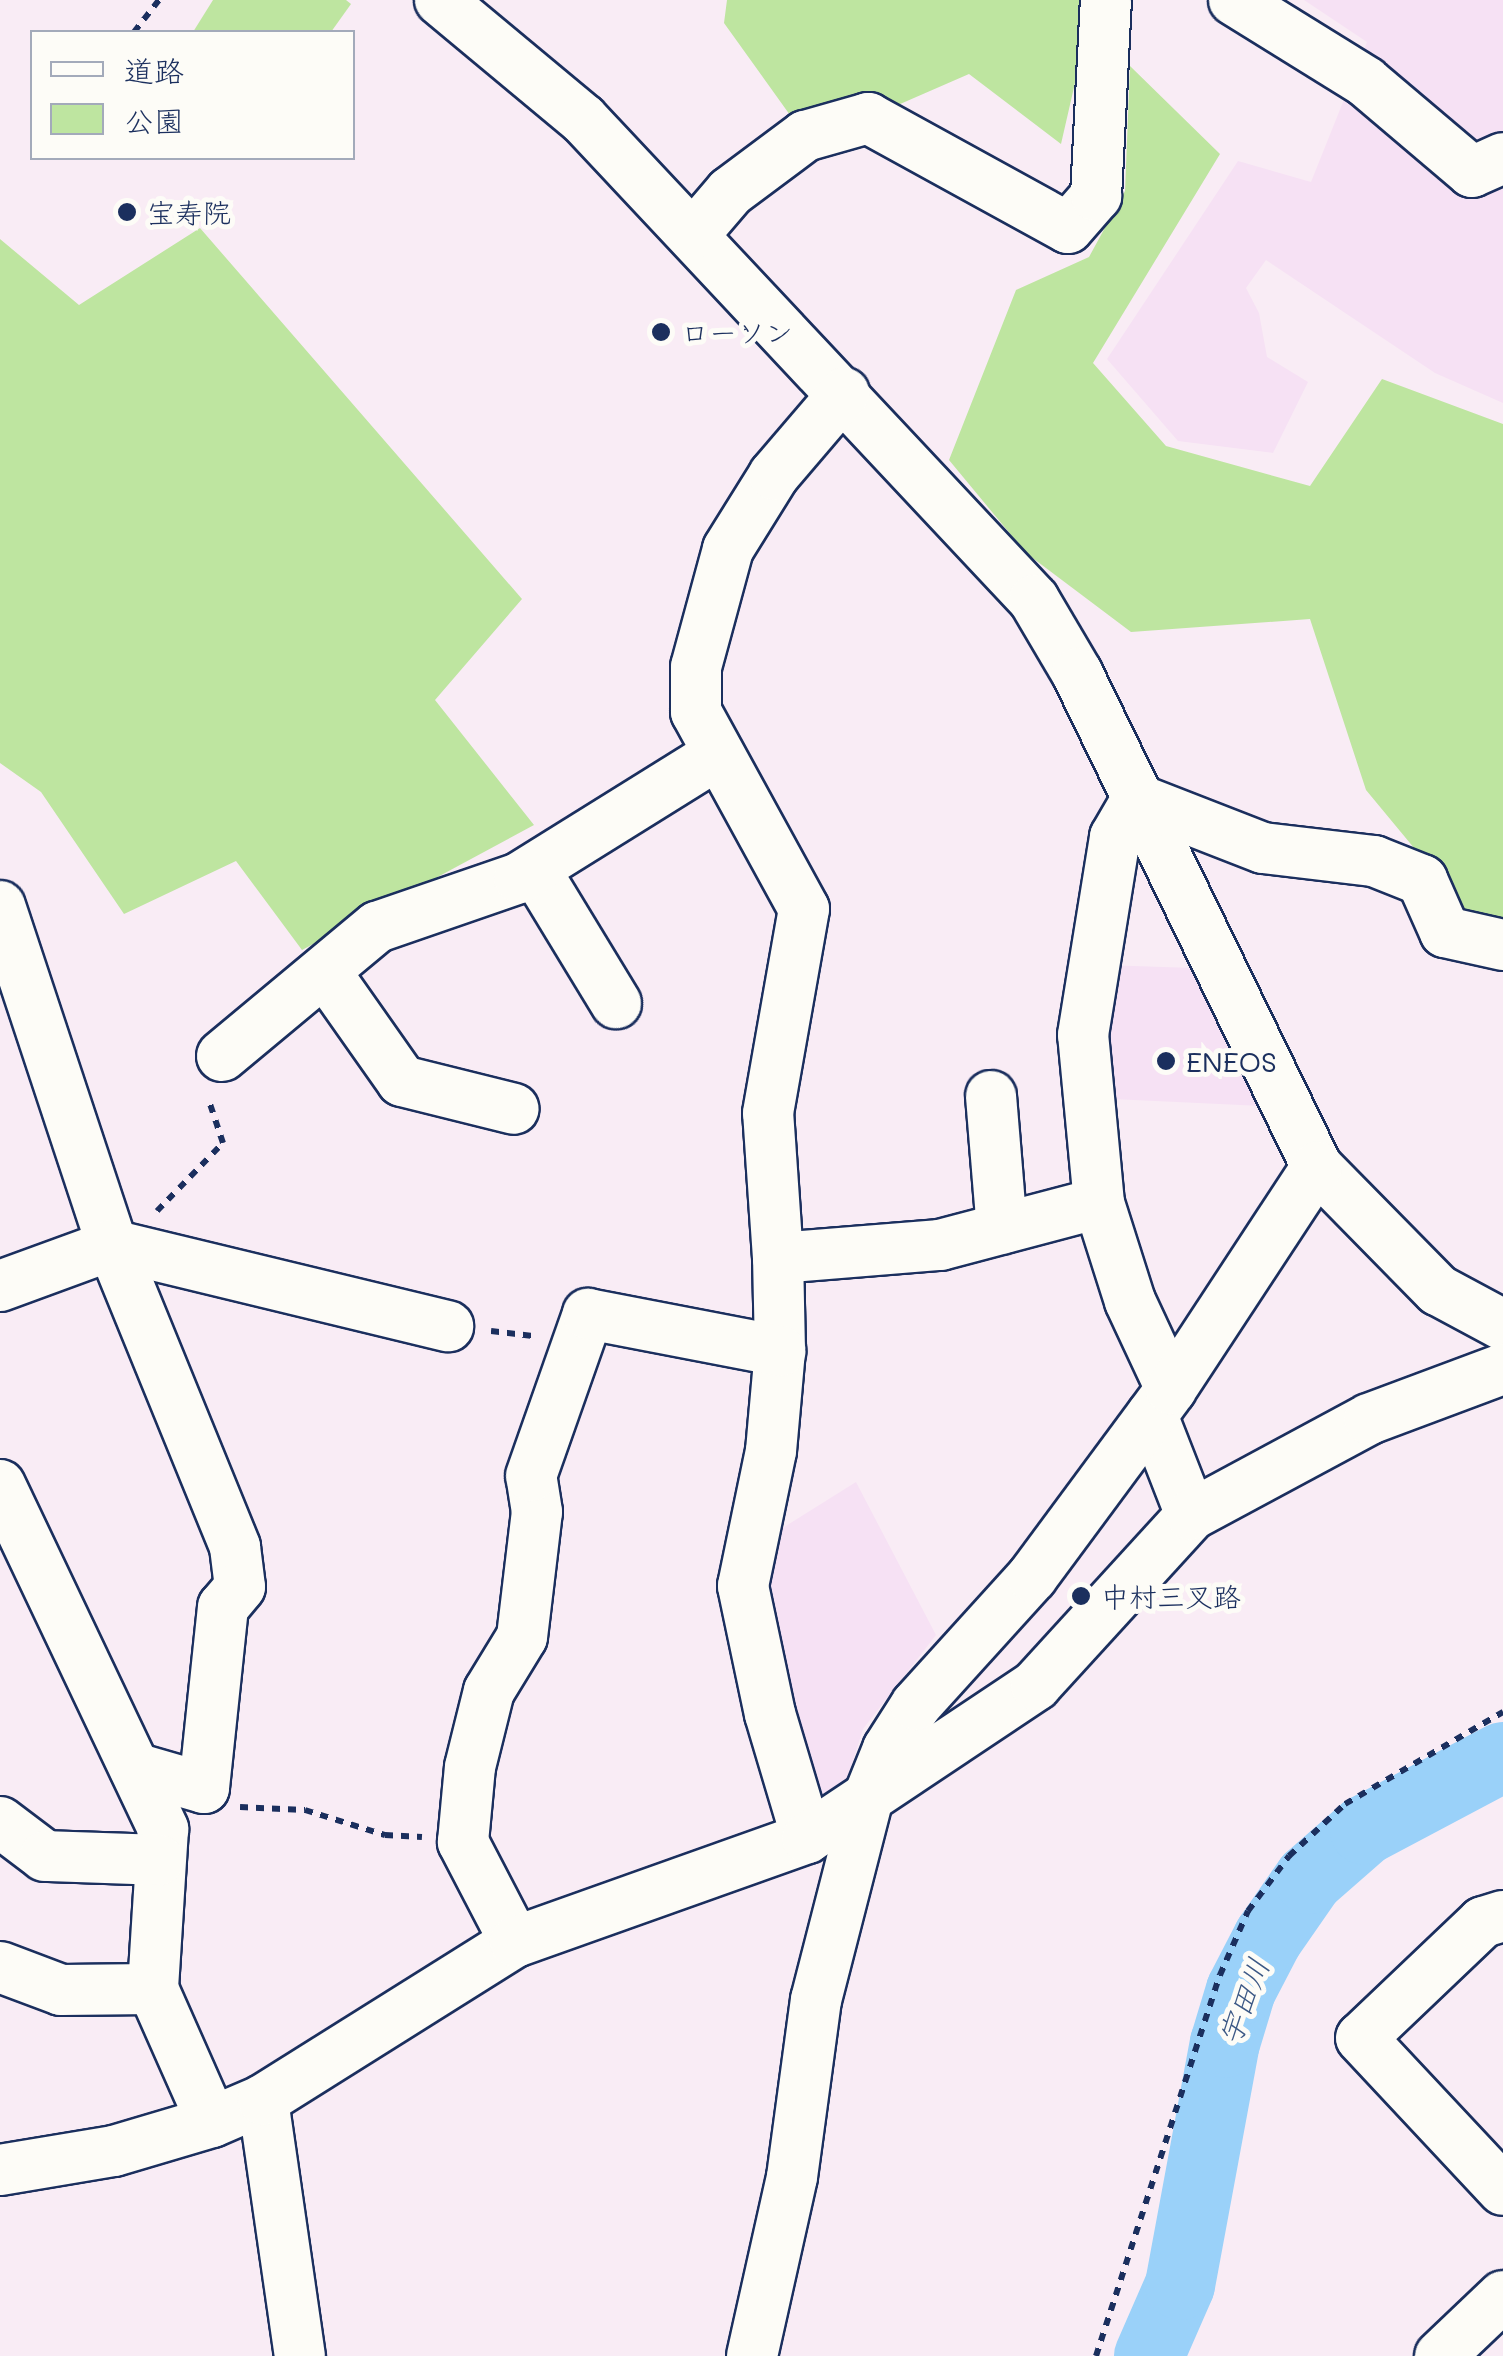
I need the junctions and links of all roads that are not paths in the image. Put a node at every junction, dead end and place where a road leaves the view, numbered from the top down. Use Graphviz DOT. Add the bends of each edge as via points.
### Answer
graph roads {
  1 [pos="440,0"];
  2 [pos="1106,0"];
  3 [pos="1234,0"];
  4 [pos="1503,158"];
  5 [pos="694,233"];
  6 [pos="844,394"];
  7 [pos="715,756"];
  8 [pos="1137,799"];
  9 [pos="534,870"];
  10 [pos="0,906"];
  11 [pos="1503,945"];
  12 [pos="326,974"];
  13 [pos="600,995"];
  14 [pos="222,1056"];
  15 [pos="496,1092"];
  16 [pos="992,1096"];
  17 [pos="1317,1166"];
  18 [pos="1099,1203"];
  19 [pos="1002,1229"];
  20 [pos="112,1245"];
  21 [pos="778,1258"];
  22 [pos="0,1286"];
  23 [pos="1503,1325"];
  24 [pos="448,1326"];
  25 [pos="780,1351"];
  26 [pos="1503,1368"];
  27 [pos="1162,1402"];
  28 [pos="0,1484"];
  29 [pos="1191,1516"];
  30 [pos="134,1768"];
  31 [pos="866,1802"];
  32 [pos="0,1822"];
  33 [pos="807,1838"];
  34 [pos="158,1860"];
  35 [pos="1496,1927"];
  36 [pos="515,1942"];
  37 [pos="0,1967"];
  38 [pos="153,1989"];
  39 [pos="263,2100"];
  40 [pos="212,2122"];
  41 [pos="0,2170"];
  42 [pos="1503,2190"];
  43 [pos="1503,2296"];
  44 [pos="300,2356"];
  45 [pos="752,2356"];
  46 [pos="1440,2356"];
  1 -- 5 [label="street" via="583,118"];
  2 -- 5 [label="street" via="1096,196 1068,228 868,118 805,136 730,192"];
  3 -- 4 [label="street" via="1366,82 1472,172"];
  5 -- 6 [label="street"];
  6 -- 7 [label="street" via="774,475 728,549 696,668 696,712"];
  6 -- 8 [label="street" via="1034,600"];
  7 -- 9 [label="street"];
  7 -- 21 [label="street" via="804,909 768,1113"];
  8 -- 11 [label="street" via="1262,848 1374,861 1422,880 1445,932"];
  8 -- 17 [label="street"];
  8 -- 18 [label="street" via="1115,836 1083,1035"];
  9 -- 12 [label="street" via="377,927"];
  9 -- 13 [label="street"];
  10 -- 20 [label="street"];
  12 -- 14 [label="street"];
  12 -- 15 [label="street" via="402,1081"];
  16 -- 19 [label="street"];
  17 -- 23 [label="street" via="1438,1290"];
  17 -- 27 [label="street"];
  18 -- 19 [label="street"];
  18 -- 27 [label="street"];
  19 -- 21 [label="street" via="940,1245"];
  20 -- 22 [label="street"];
  20 -- 24 [label="street"];
  20 -- 30 [label="street" via="235,1547 240,1587 223,1607 204,1788"];
  21 -- 25 [label="street"];
  25 -- 33 [label="street" via="771,1451 743,1586 770,1714"];
  25 -- 36 [label="street" via="588,1314 531,1476 536,1512 522,1637 488,1691 470,1768 463,1842"];
  26 -- 29 [label="street" via="1369,1419"];
  27 -- 29 [label="street"];
  27 -- 31 [label="street" via="1032,1576 916,1705"];
  28 -- 30 [label="street"];
  29 -- 31 [label="street" via="1036,1685"];
  30 -- 34 [label="street" via="163,1828"];
  31 -- 33 [label="street"];
  31 -- 45 [label="street" via="816,2000 792,2177"];
  32 -- 34 [label="street" via="45,1856"];
  33 -- 36 [label="street"];
  34 -- 38 [label="street"];
  35 -- 42 [label="street" via="1361,2038"];
  36 -- 39 [label="street"];
  37 -- 38 [label="street" via="61,1990"];
  38 -- 40 [label="street"];
  39 -- 40 [label="street"];
  39 -- 44 [label="street"];
  40 -- 41 [label="street" via="114,2151"];
  43 -- 46 [label="street"];
}
